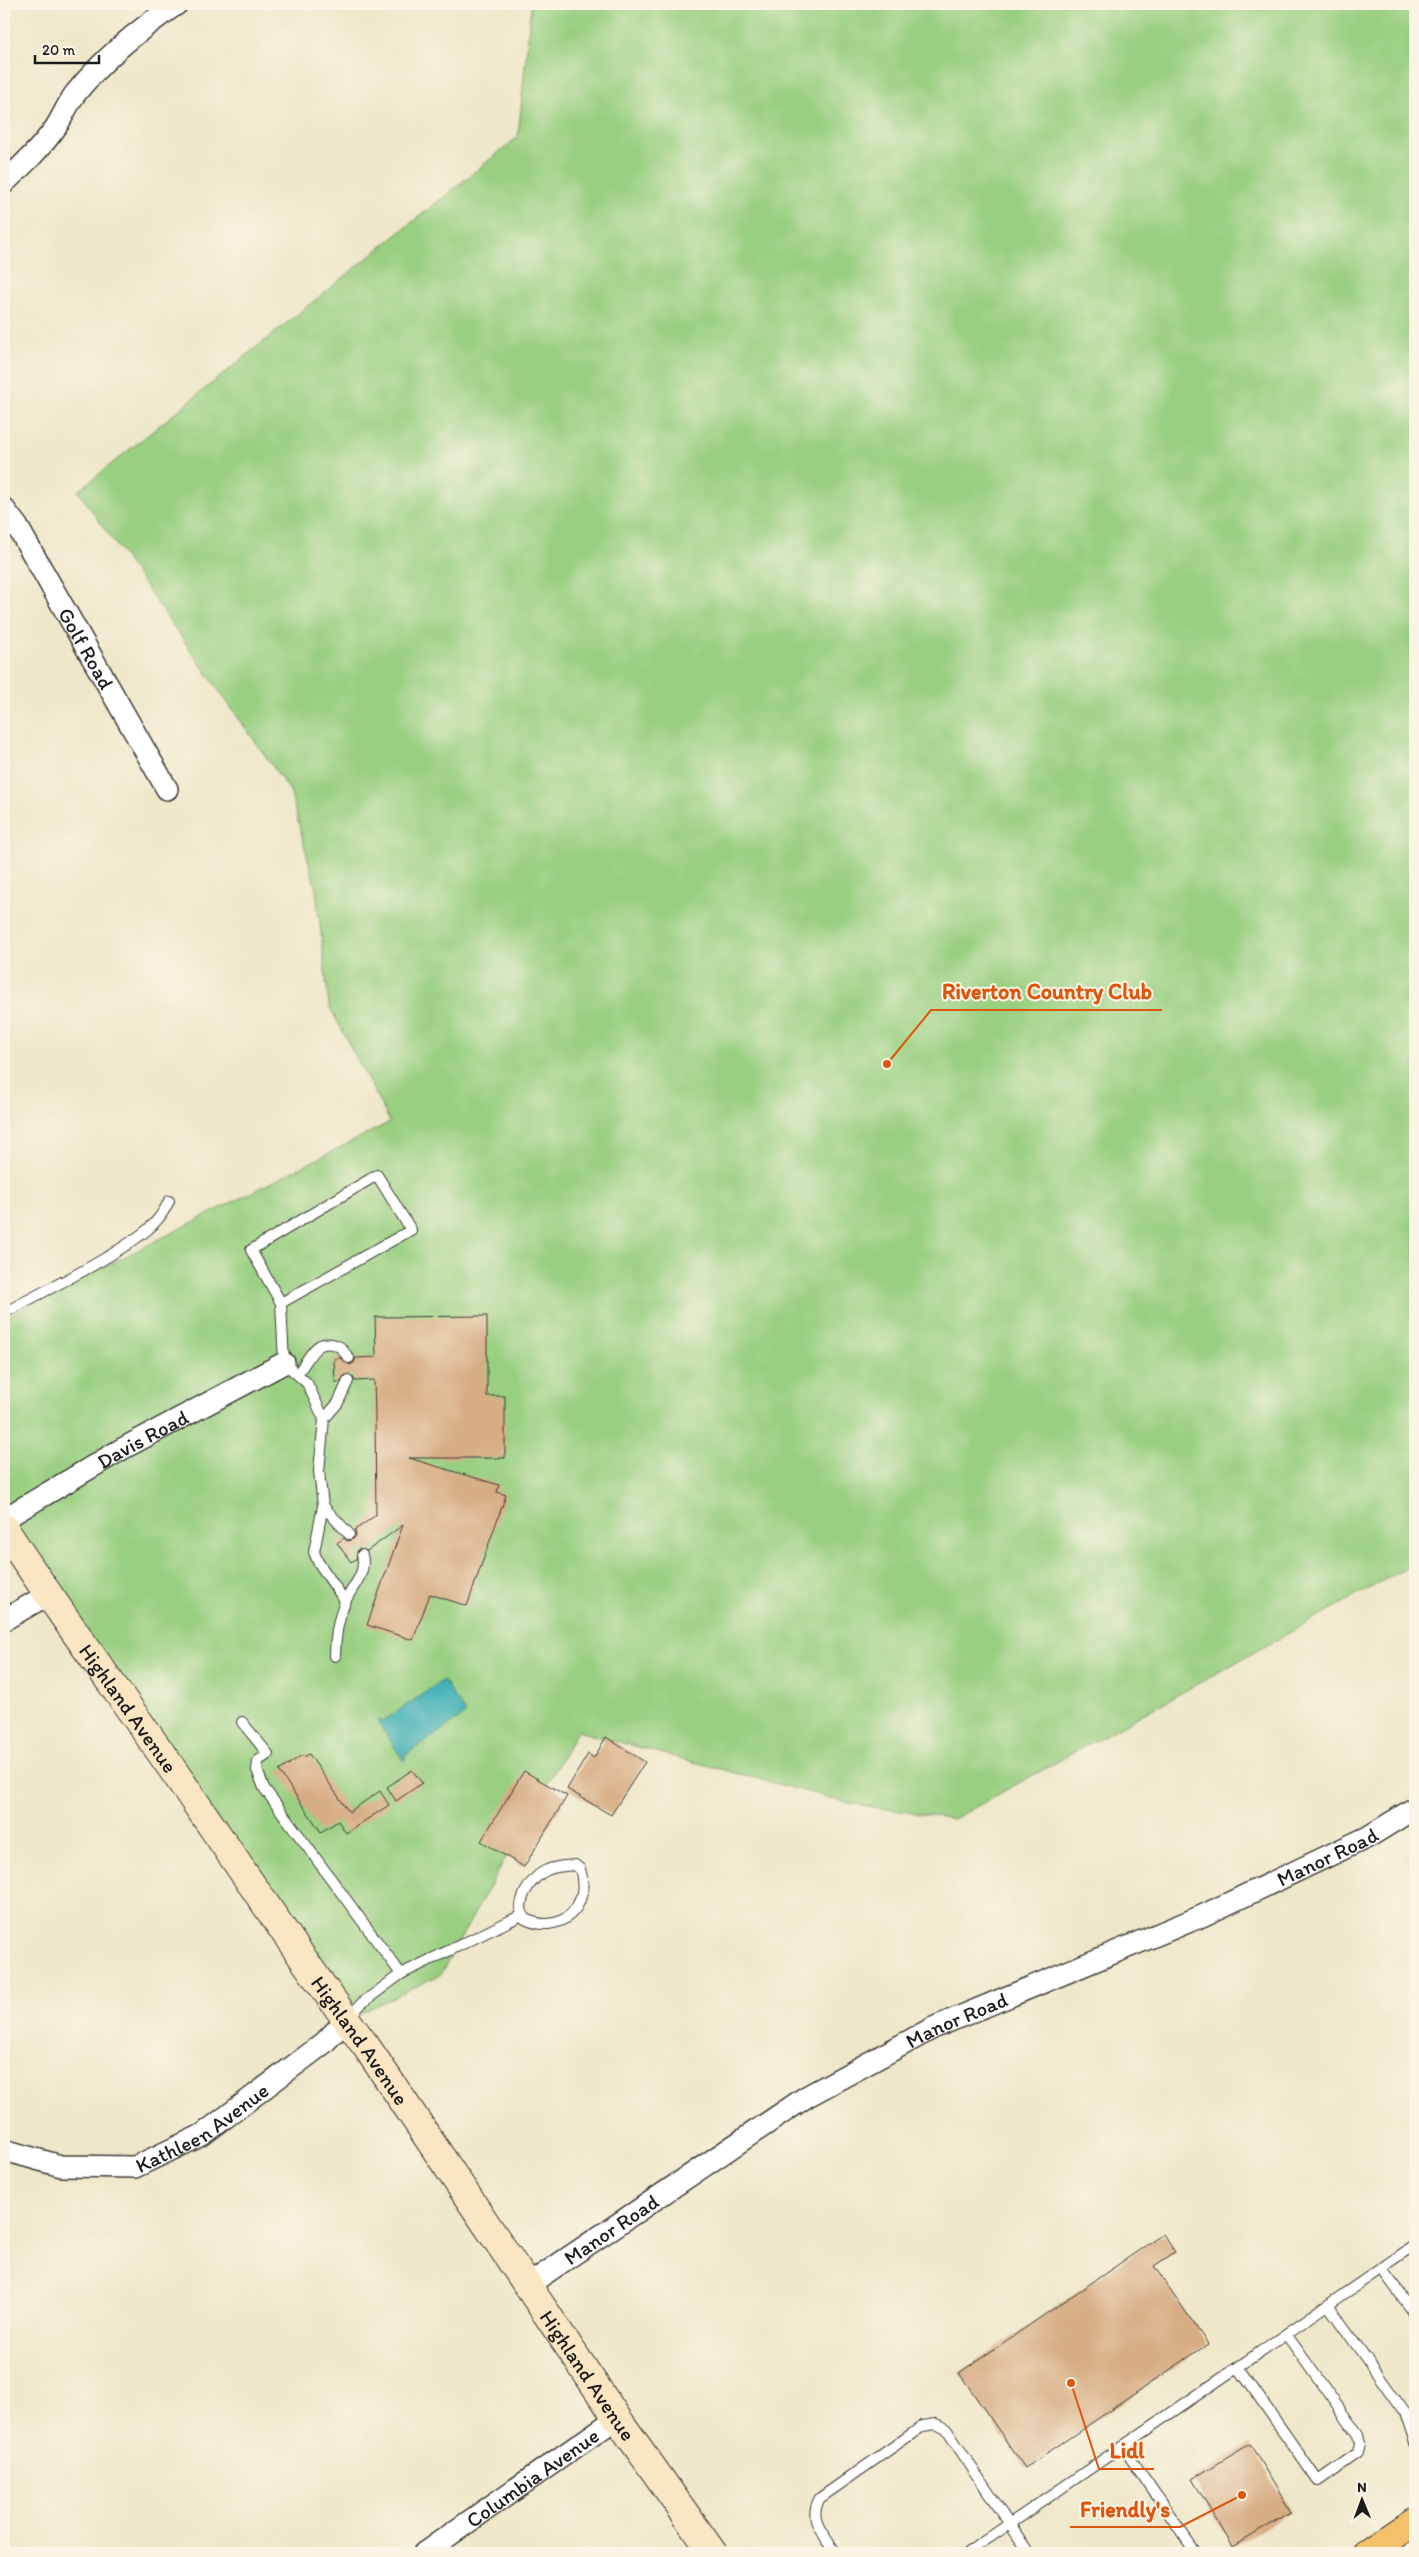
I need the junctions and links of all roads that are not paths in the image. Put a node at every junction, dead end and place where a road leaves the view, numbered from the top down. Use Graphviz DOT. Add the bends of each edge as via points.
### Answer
graph roads {
  1 [pos="177,4"];
  2 [pos="4,182"];
  3 [pos="4,509"];
  4 [pos="166,789"];
  5 [pos="169,1201"];
  6 [pos="281,1303"];
  7 [pos="4,1313"];
  8 [pos="349,1358"];
  9 [pos="290,1369"];
  10 [pos="348,1382"];
  11 [pos="324,1419"];
  12 [pos="323,1506"];
  13 [pos="4,1519"];
  14 [pos="4,1528"];
  15 [pos="349,1534"];
  16 [pos="362,1554"];
  17 [pos="47,1595"];
  18 [pos="345,1601"];
  19 [pos="4,1620"];
  20 [pos="335,1656"];
  21 [pos="242,1722"];
  22 [pos="1415,1808"];
  23 [pos="522,1915"];
  24 [pos="401,1974"];
  25 [pos="346,2020"];
  26 [pos="4,2150"];
  27 [pos="1415,2245"];
  28 [pos="1381,2268"];
  29 [pos="528,2285"];
  30 [pos="1328,2305"];
  31 [pos="1415,2314"];
  32 [pos="1286,2334"];
  33 [pos="1238,2367"];
  34 [pos="1405,2413"];
  35 [pos="617,2418"];
  36 [pos="1415,2420"];
  37 [pos="1415,2443"];
  38 [pos="1123,2447"];
  39 [pos="1415,2521"];
  40 [pos="1009,2525"];
  41 [pos="424,2553"];
  42 [pos="712,2553"];
  43 [pos="836,2553"];
  44 [pos="967,2553"];
  45 [pos="1029,2553"];
  46 [pos="1196,2553"];
  47 [pos="1368,2553"];
  1 -- 2 [label="street" via="141,30 99,68 65,108 35,154"];
  3 -- 4 [label="street, Golf Road" via="17,526"];
  5 -- 7 [label="lane" via="145,1231"];
  6 -- 6 [label="lane" via="252,1250 377,1175 411,1230"];
  6 -- 9 [label="lane"];
  8 -- 9 [label="lane" via="340,1347 323,1344"];
  9 -- 11 [label="lane" via="307,1383"];
  9 -- 13 [label="street, Davis Road" via="122,1449"];
  10 -- 11 [label="lane" via="338,1403"];
  11 -- 12 [label="lane" via="319,1471"];
  12 -- 15 [label="lane"];
  12 -- 18 [label="lane" via="315,1556"];
  14 -- 17 [label="street, Highland Avenue"];
  16 -- 18 [label="lane" via="361,1573"];
  17 -- 19 [label="street"];
  17 -- 25 [label="street, Highland Avenue"];
  18 -- 20 [label="lane" via="336,1633"];
  21 -- 24 [label="lane" via="268,1754 258,1761 257,1766 264,1788"];
  22 -- 29 [label="street, Manor Road" via="1368,1837 1202,1916 933,2028 806,2097"];
  23 -- 23 [label="lane" via="530,1921 544,1923 564,1919 575,1911 584,1892 579,1867 556,1867 537,1877 523,1898"];
  23 -- 24 [label="lane"];
  24 -- 25 [label="lane" via="362,2003"];
  25 -- 26 [label="street, Kathleen Avenue" via="324,2043 202,2135 135,2167 61,2166"];
  25 -- 29 [label="street, Highland Avenue"];
  27 -- 28 [label="lane"];
  28 -- 30 [label="lane"];
  28 -- 31 [label="lane"];
  29 -- 35 [label="street, Highland Avenue"];
  30 -- 32 [label="lane"];
  30 -- 34 [label="lane"];
  32 -- 33 [label="lane"];
  32 -- 33 [label="lane" via="1358,2434 1358,2453 1318,2481"];
  33 -- 38 [label="lane"];
  34 -- 36 [label="lane"];
  34 -- 37 [label="lane"];
  35 -- 41 [label="street, Columbia Avenue"];
  35 -- 42 [label="street, Highland Avenue"];
  38 -- 40 [label="lane"];
  38 -- 46 [label="lane"];
  39 -- 47 [label="highway"];
  40 -- 43 [label="lane" via="946,2429 936,2424 923,2426 820,2498 814,2508 814,2520"];
  40 -- 44 [label="lane"];
  40 -- 45 [label="lane"];
}
